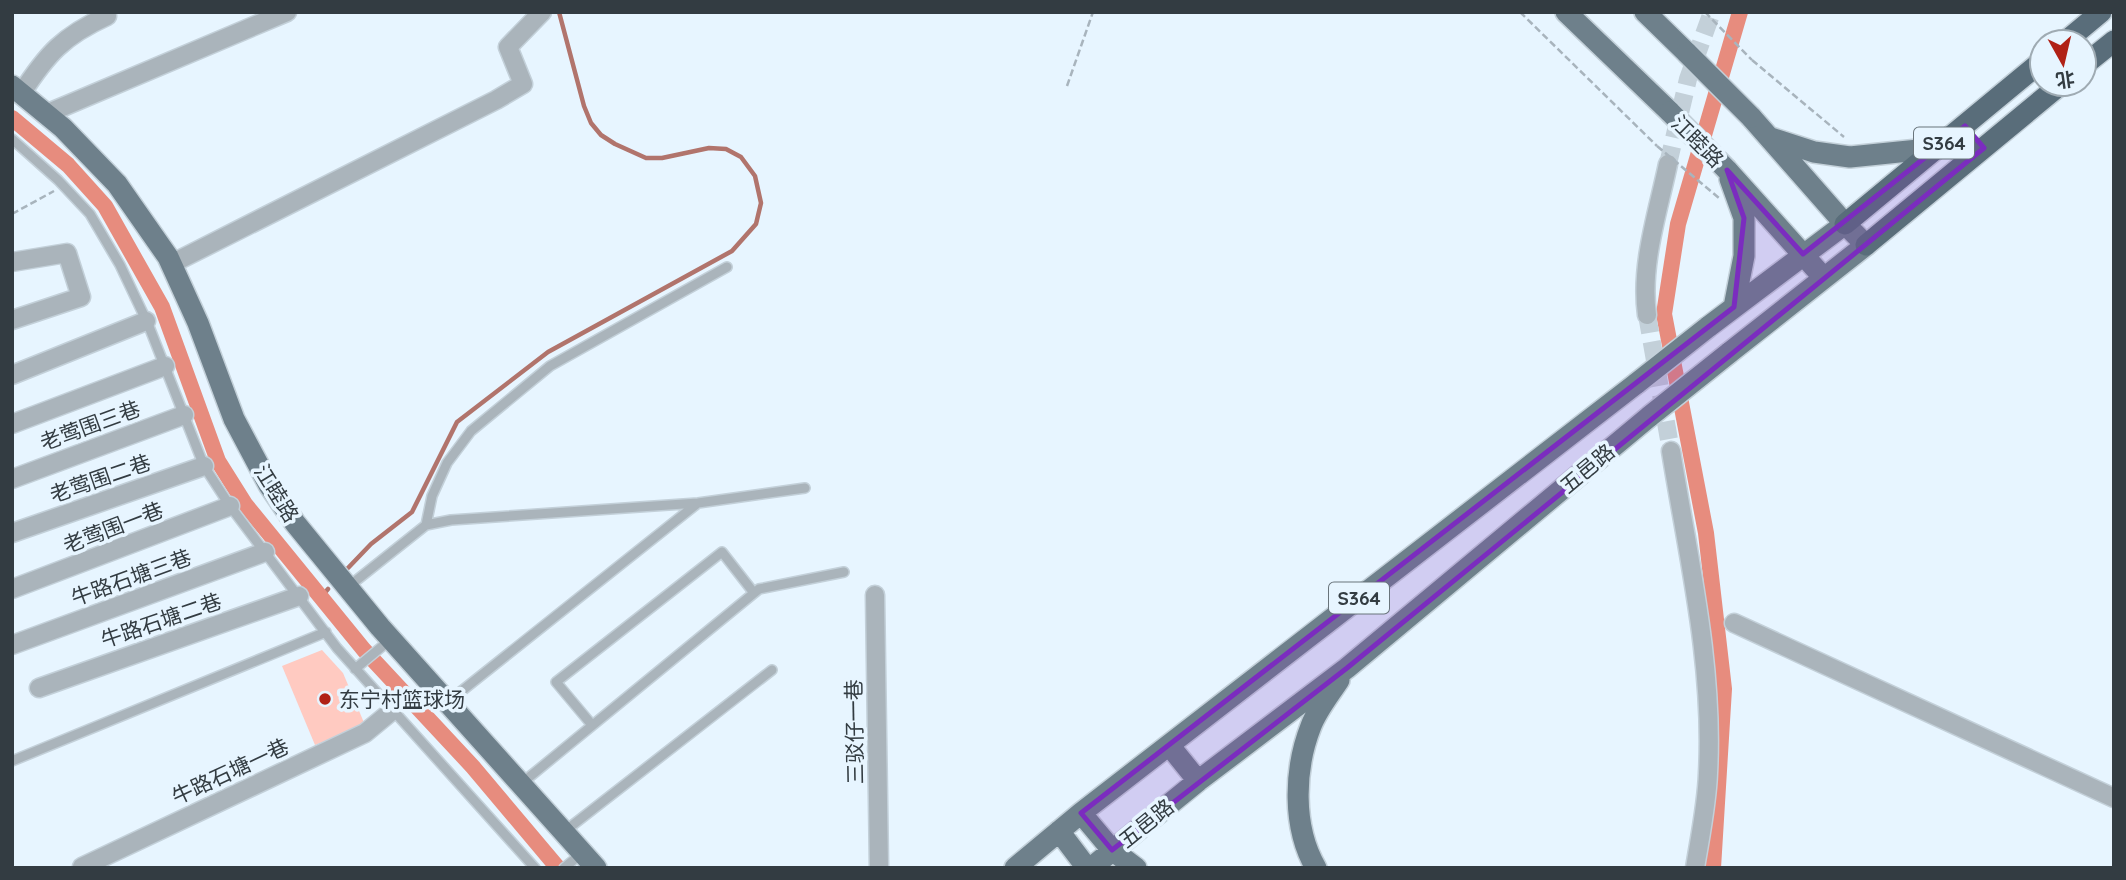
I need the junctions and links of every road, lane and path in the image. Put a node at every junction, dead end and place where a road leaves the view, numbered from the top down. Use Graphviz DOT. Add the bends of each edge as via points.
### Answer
graph roads {
  1 [pos="287,12"];
  2 [pos="542,12"];
  3 [pos="1093,12"];
  4 [pos="1520,12"];
  5 [pos="1566,12"];
  6 [pos="1645,12"];
  7 [pos="1705,12"];
  8 [pos="2101,12"];
  9 [pos="109,13"];
  10 [pos="2082,28"];
  11 [pos="2114,41"];
  12 [pos="2098,54"];
  13 [pos="2028,73"];
  14 [pos="1067,86"];
  15 [pos="17,90"];
  16 [pos="2045,98"];
  17 [pos="46,114"];
  18 [pos="1965,126"];
  19 [pos="1770,138"];
  20 [pos="12,139"];
  21 [pos="1938,148"];
  22 [pos="1984,148"];
  23 [pos="1865,155"];
  24 [pos="1668,164"];
  25 [pos="1727,170"];
  26 [pos="63,186"];
  27 [pos="1719,198"];
  28 [pos="12,214"];
  29 [pos="1845,224"];
  30 [pos="1866,245"];
  31 [pos="1803,254"];
  32 [pos="12,262"];
  33 [pos="171,264"];
  34 [pos="727,267"];
  35 [pos="1824,278"];
  36 [pos="1734,307"];
  37 [pos="1647,314"];
  38 [pos="12,320"];
  39 [pos="146,321"];
  40 [pos="165,366"];
  41 [pos="12,374"];
  42 [pos="184,415"];
  43 [pos="12,424"];
  44 [pos="1671,451"];
  45 [pos="204,466"];
  46 [pos="12,479"];
  47 [pos="805,488"];
  48 [pos="698,503"];
  49 [pos="230,506"];
  50 [pos="426,525"];
  51 [pos="12,533"];
  52 [pos="265,552"];
  53 [pos="844,572"];
  54 [pos="12,589"];
  55 [pos="347,589"];
  56 [pos="754,593"];
  57 [pos="875,595"];
  58 [pos="299,596"];
  59 [pos="1734,623"];
  60 [pos="326,632"];
  61 [pos="391,640"];
  62 [pos="12,645"];
  63 [pos="1347,668"];
  64 [pos="356,669"];
  65 [pos="772,670"];
  66 [pos="39,688"];
  67 [pos="447,703"];
  68 [pos="393,710"];
  69 [pos="592,725"];
  70 [pos="1169,745"];
  71 [pos="12,761"];
  72 [pos="1198,781"];
  73 [pos="520,784"];
  74 [pos="2114,798"];
  75 [pos="1081,813"];
  76 [pos="1059,831"];
  77 [pos="564,832"];
  78 [pos="1112,850"];
  79 [pos="589,861"];
  80 [pos="82,867"];
  81 [pos="535,868"];
  82 [pos="564,868"];
  83 [pos="879,868"];
  84 [pos="1014,868"];
  85 [pos="1089,868"];
  86 [pos="1136,868"];
  87 [pos="1316,868"];
  88 [pos="1695,868"];
  1 -- 17 [label="street"];
  2 -- 33 [label="street" via="508,47 523,84"];
  3 -- 14 [label="path"];
  4 -- 27 [label="path, bridge" via="1657,146"];
  5 -- 25 [label="main road, 江睦路, bridge"];
  6 -- 19 [label="main road, bridge"];
  7 -- 23 [label="path, bridge" via="1752,60"];
  8 -- 10 [label="highway"];
  9 -- 15 [label="street" via="67,37"];
  11 -- 12 [label="highway"];
  13 -- 18 [label="highway, 五邑路 / S364"];
  15 -- 17 [label="main road, 江睦路"];
  16 -- 22 [label="highway, 五邑路 / S364"];
  17 -- 33 [label="main road, 江睦路" via="117,184"];
  18 -- 21 [label="highway, 五邑路 / S364"];
  18 -- 22 [label="highway"];
  19 -- 23 [label="main road" via="1814,152"];
  19 -- 29 [label="main road"];
  20 -- 26 [label="lane"];
  21 -- 23 [label="main road"];
  21 -- 29 [label="highway, 五邑路 / S364"];
  22 -- 30 [label="highway, 五邑路 / S364"];
  24 -- 37 [label="street" via="1651,244 1644,296"];
  25 -- 31 [label="main road, 江睦路"];
  25 -- 36 [label="main road" via="1744,218 1744,256"];
  26 -- 28 [label="path"];
  26 -- 39 [label="lane" via="90,214"];
  29 -- 30 [label="main road"];
  29 -- 31 [label="main road, 五邑路 / S364"];
  30 -- 35 [label="main road, 五邑路 / S364"];
  31 -- 35 [label="main road, 江睦路"];
  31 -- 36 [label="main road, 五邑路 / S364"];
  32 -- 38 [label="street" via="67,253 81,298"];
  33 -- 55 [label="main road, 江睦路" via="234,419 269,485"];
  34 -- 50 [label="lane" via="550,366 471,431 447,463 432,496"];
  35 -- 63 [label="main road, 五邑路 / S364, bridge"];
  36 -- 70 [label="main road, 五邑路 / S364, bridge"];
  39 -- 40 [label="lane"];
  39 -- 41 [label="street"];
  40 -- 42 [label="lane"];
  40 -- 43 [label="street"];
  42 -- 45 [label="lane"];
  42 -- 46 [label="street, 老莺围三巷"];
  44 -- 88 [label="street" via="1692,562 1707,705 1708,773"];
  45 -- 49 [label="lane"];
  45 -- 51 [label="street, 老莺围二巷"];
  47 -- 48 [label="lane"];
  48 -- 50 [label="lane"];
  48 -- 67 [label="lane"];
  49 -- 52 [label="lane"];
  49 -- 54 [label="street, 老莺围一巷"];
  50 -- 55 [label="lane"];
  52 -- 58 [label="lane"];
  52 -- 62 [label="street, 牛路石塘三巷"];
  53 -- 56 [label="lane"];
  55 -- 61 [label="main road, 江睦路"];
  56 -- 69 [label="lane"];
  56 -- 69 [label="lane" via="722,552 556,682"];
  57 -- 83 [label="street, 三驳仔一巷"];
  58 -- 60 [label="lane"];
  58 -- 66 [label="street, 牛路石塘二巷"];
  59 -- 74 [label="street"];
  60 -- 64 [label="lane"];
  60 -- 71 [label="lane"];
  61 -- 64 [label="lane"];
  61 -- 67 [label="main road, 江睦路"];
  63 -- 72 [label="main road, 五邑路 / S364"];
  63 -- 87 [label="main road" via="1311,724 1298,768 1300,819"];
  64 -- 68 [label="lane"];
  65 -- 77 [label="lane"];
  67 -- 73 [label="main road, 江睦路"];
  68 -- 80 [label="street, 牛路石塘一巷" via="365,733"];
  68 -- 81 [label="lane"];
  69 -- 73 [label="lane"];
  70 -- 72 [label="main road"];
  70 -- 75 [label="main road, 五邑路 / S364"];
  72 -- 78 [label="main road, 五邑路 / S364"];
  73 -- 77 [label="main road, 江睦路"];
  75 -- 76 [label="main road, 五邑路"];
  75 -- 78 [label="main road"];
  76 -- 84 [label="main road, 五邑路"];
  76 -- 85 [label="main road"];
  77 -- 79 [label="main road, 江睦路"];
  78 -- 85 [label="main road, 五邑路"];
  78 -- 86 [label="main road"];
  79 -- 82 [label="lane"];
}
